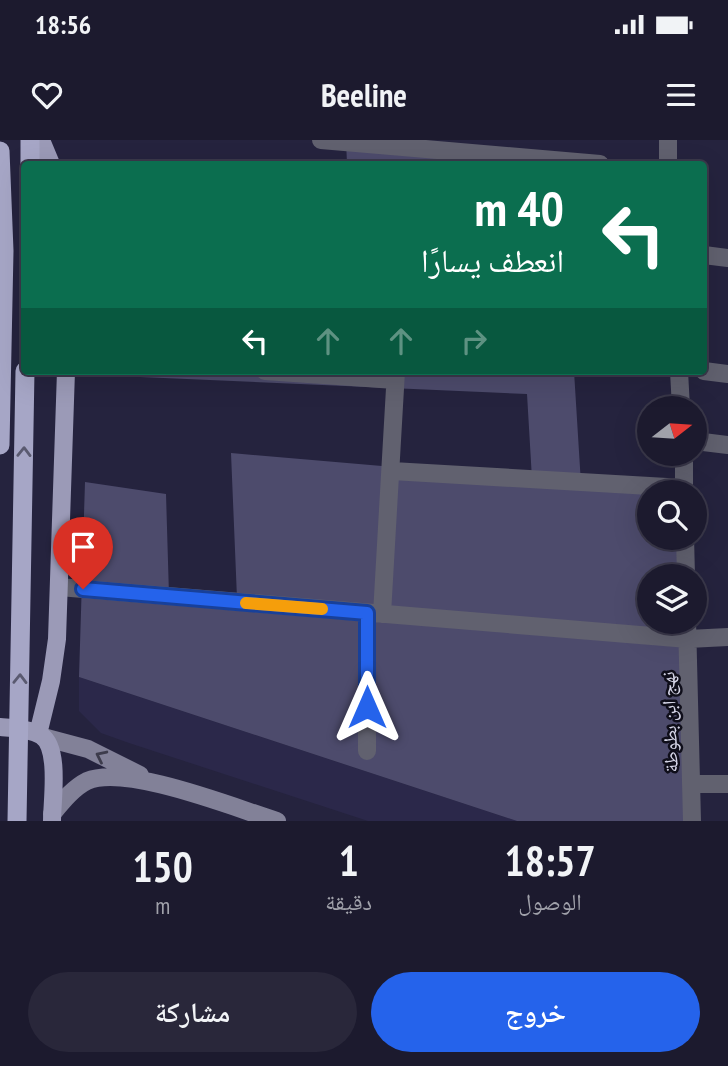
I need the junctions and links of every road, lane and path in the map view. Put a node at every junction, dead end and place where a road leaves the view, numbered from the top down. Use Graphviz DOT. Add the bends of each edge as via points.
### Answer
graph roads {
  1 [pos="30,140"];
  2 [pos="41,140"];
  3 [pos="321,140"];
  4 [pos="668,140"];
  5 [pos="0,151"];
  6 [pos="404,151"];
  7 [pos="30,161"];
  8 [pos="50,161"];
  9 [pos="555,161"];
  10 [pos="668,161"];
  11 [pos="707,255"];
  12 [pos="728,258"];
  13 [pos="707,371"];
  14 [pos="728,374"];
  15 [pos="25,375"];
  16 [pos="66,375"];
  17 [pos="369,375"];
  18 [pos="679,375"];
  19 [pos="395,376"];
  20 [pos="680,396"];
  21 [pos="707,442"];
  22 [pos="0,445"];
  23 [pos="728,445"];
  24 [pos="392,471"];
  25 [pos="637,487"];
  26 [pos="59,587"];
  27 [pos="374,614"];
  28 [pos="637,627"];
  29 [pos="707,633"];
  30 [pos="687,634"];
  31 [pos="728,637"];
  32 [pos="0,727"];
  33 [pos="40,735"];
  34 [pos="367,751"];
  35 [pos="156,783"];
  36 [pos="692,784"];
  37 [pos="728,784"];
  38 [pos="52,818"];
  39 [pos="265,819"];
  40 [pos="17,821"];
  41 [pos="692,821"];
  1 -- 7 [label="highway"];
  2 -- 8 [label="main road"];
  3 -- 6 [label="street"];
  4 -- 10 [label="street"];
  5 -- 22 [label="highway" via="4,251"];
  6 -- 9 [label="street"];
  11 -- 12 [label="street"];
  13 -- 14 [label="street"];
  40 -- 15 [label="highway, one-way, bridge"];
  16 -- 26 [label="main road"];
  17 -- 19 [label="street"];
  18 -- 20 [label="street"];
  19 -- 24 [label="street"];
  21 -- 23 [label="street"];
  24 -- 25 [label="street"];
  24 -- 27 [label="street"];
  26 -- 27 [label="street"];
  26 -- 33 [label="main road" via="51,681"];
  27 -- 28 [label="street"];
  27 -- 34 [label="street"];
  29 -- 31 [label="street"];
  30 -- 36 [label="street, نهج ابن بطوطة"];
  32 -- 33 [label="main road"];
  35 -- 33 [label="main road, one-way" via="88,749"];
  33 -- 38 [label="main road" via="53,756"];
  35 -- 38 [label="main road" via="96,778 76,788"];
  35 -- 39 [label="main road"];
  36 -- 37 [label="street"];
  36 -- 41 [label="street, نهج ابن بطوطة"];
}
